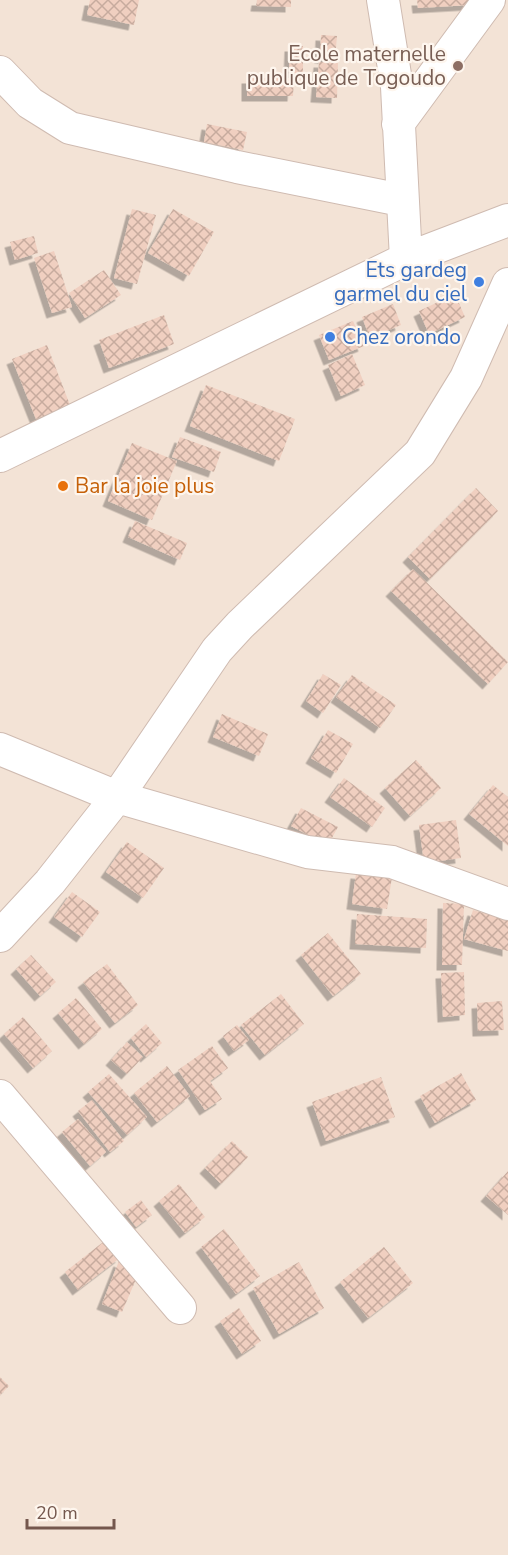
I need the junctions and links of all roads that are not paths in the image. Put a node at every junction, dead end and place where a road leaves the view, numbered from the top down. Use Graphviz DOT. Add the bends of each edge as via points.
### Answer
graph roads {
  1 [pos="383,0"];
  2 [pos="489,0"];
  3 [pos="0,72"];
  4 [pos="398,124"];
  5 [pos="401,200"];
  6 [pos="508,220"];
  7 [pos="406,259"];
  8 [pos="508,284"];
  9 [pos="0,456"];
  10 [pos="0,749"];
  11 [pos="117,797"];
  12 [pos="508,904"];
  13 [pos="0,936"];
  14 [pos="0,1096"];
  15 [pos="180,1308"];
  1 -- 4 [label="street" via="397,87"];
  2 -- 4 [label="street"];
  3 -- 5 [label="street" via="30,103 70,128"];
  4 -- 5 [label="street"];
  5 -- 7 [label="street"];
  6 -- 7 [label="street"];
  7 -- 9 [label="street"];
  8 -- 11 [label="street" via="466,378 420,453 225,642"];
  10 -- 11 [label="street"];
  11 -- 12 [label="street" via="307,852 392,862"];
  11 -- 13 [label="street" via="50,882"];
  14 -- 15 [label="street"];
}
